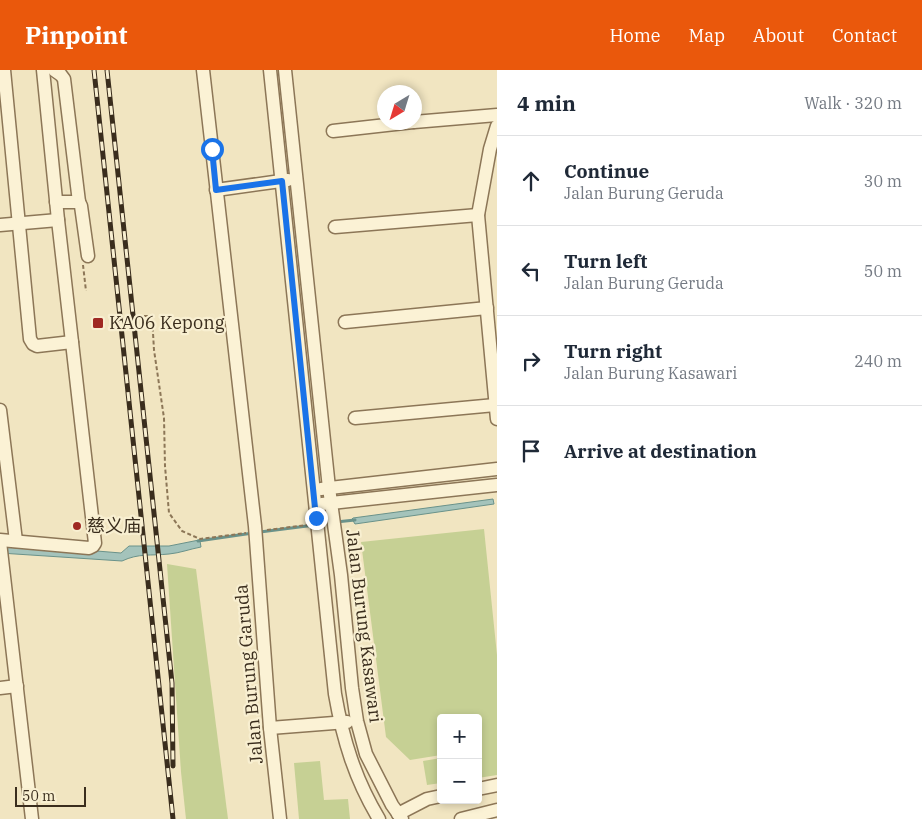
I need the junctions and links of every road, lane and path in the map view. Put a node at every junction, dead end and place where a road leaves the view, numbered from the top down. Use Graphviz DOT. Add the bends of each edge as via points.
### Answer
graph roads {
  1 [pos="4,70"];
  2 [pos="43,70"];
  3 [pos="54,70"];
  4 [pos="203,70"];
  5 [pos="270,70"];
  6 [pos="285,70"];
  7 [pos="497,115"];
  8 [pos="422,121"];
  9 [pos="377,126"];
  10 [pos="497,126"];
  11 [pos="333,131"];
  12 [pos="296,180"];
  13 [pos="282,181"];
  14 [pos="216,190"];
  15 [pos="56,202"];
  16 [pos="79,202"];
  17 [pos="478,215"];
  18 [pos="58,220"];
  19 [pos="20,223"];
  20 [pos="0,225"];
  21 [pos="335,227"];
  22 [pos="88,256"];
  23 [pos="486,308"];
  24 [pos="144,316"];
  25 [pos="345,322"];
  26 [pos="72,342"];
  27 [pos="495,404"];
  28 [pos="0,410"];
  29 [pos="355,418"];
  30 [pos="497,419"];
  31 [pos="497,469"];
  32 [pos="497,485"];
  33 [pos="329,488"];
  34 [pos="313,490"];
  35 [pos="332,509"];
  36 [pos="316,516"];
  37 [pos="255,526"];
  38 [pos="0,541"];
  39 [pos="16,541"];
  40 [pos="17,686"];
  41 [pos="0,688"];
  42 [pos="357,721"];
  43 [pos="340,722"];
  44 [pos="270,728"];
  45 [pos="497,785"];
  46 [pos="482,788"];
  47 [pos="437,797"];
  48 [pos="497,810"];
  49 [pos="400,817"];
  50 [pos="32,819"];
  51 [pos="280,819"];
  52 [pos="379,819"];
  53 [pos="461,819"];
  1 -- 19 [label="street"];
  2 -- 15 [label="street"];
  3 -- 16 [label="street" via="64,79"];
  4 -- 14 [label="street, Jalan Burung Garuda"];
  5 -- 13 [label="street, Jalan Burung Kasawari"];
  6 -- 12 [label="street, Jalan Burung Kasawari"];
  7 -- 8 [label="street"];
  9 -- 11 [label="street"];
  10 -- 17 [label="street"];
  12 -- 13 [label="street"];
  12 -- 33 [label="street, Jalan Burung Kasawari"];
  13 -- 14 [label="street"];
  13 -- 34 [label="street, Jalan Burung Kasawari"];
  14 -- 37 [label="street, Jalan Burung Garuda"];
  15 -- 16 [label="street"];
  15 -- 18 [label="street"];
  16 -- 22 [label="street"];
  17 -- 21 [label="street"];
  17 -- 23 [label="street"];
  18 -- 19 [label="street"];
  18 -- 26 [label="street"];
  19 -- 20 [label="street"];
  19 -- 26 [label="street" via="30,339 38,346"];
  23 -- 25 [label="street"];
  23 -- 27 [label="street"];
  24 -- 37 [label="path" via="152,316 164,418 169,513 182,531 200,539 246,533 245,527"];
  26 -- 39 [label="street" via="95,543 89,548"];
  27 -- 29 [label="street"];
  27 -- 30 [label="street"];
  28 -- 39 [label="street"];
  31 -- 33 [label="street"];
  32 -- 35 [label="street"];
  33 -- 34 [label="street"];
  33 -- 35 [label="street, Jalan Burung Kasawari"];
  34 -- 36 [label="street, Jalan Burung Kasawari"];
  35 -- 36 [label="street"];
  35 -- 42 [label="street, Jalan Burung Kasawari"];
  36 -- 37 [label="path" via="260,531 260,526"];
  36 -- 43 [label="street, Jalan Burung Kasawari"];
  37 -- 44 [label="street, Jalan Burung Garuda"];
  38 -- 39 [label="street"];
  38 -- 40 [label="street"];
  40 -- 41 [label="street"];
  40 -- 50 [label="street"];
  42 -- 43 [label="street"];
  42 -- 49 [label="street, Jalan Burung Kasawari" via="366,754"];
  43 -- 44 [label="street"];
  43 -- 52 [label="street, Jalan Burung Kasawari" via="364,794"];
  44 -- 51 [label="street, Jalan Burung Garuda"];
  45 -- 46 [label="street"];
  47 -- 49 [label="street" via="427,799"];
  48 -- 53 [label="street"];
}
